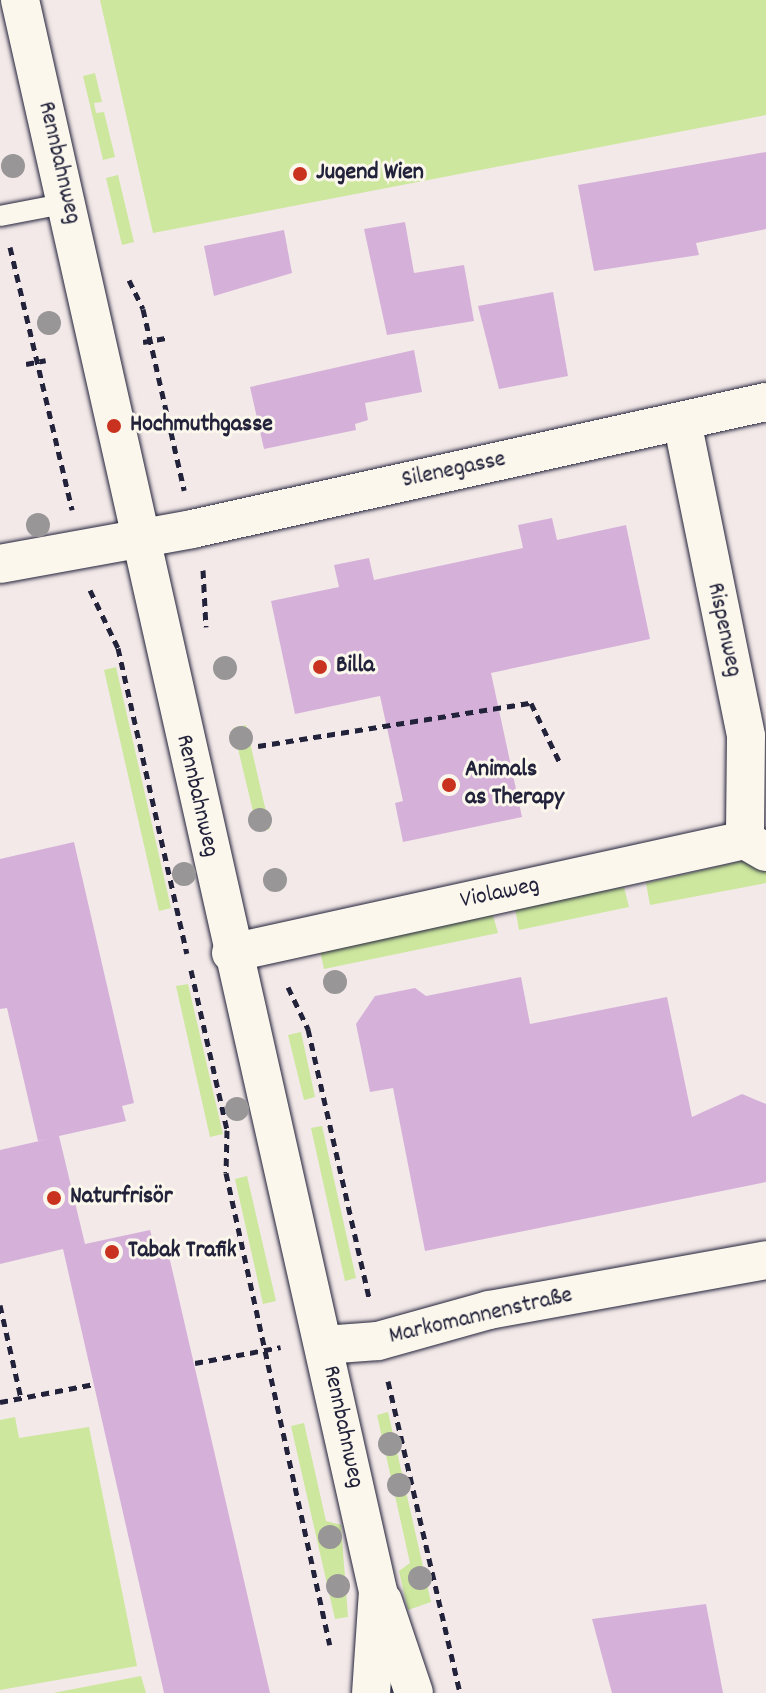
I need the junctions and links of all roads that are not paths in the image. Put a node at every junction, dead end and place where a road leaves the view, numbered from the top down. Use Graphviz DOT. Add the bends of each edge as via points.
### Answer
graph roads {
  1 [pos="20,0"];
  2 [pos="68,203"];
  3 [pos="2,216"];
  4 [pos="766,402"];
  5 [pos="682,421"];
  6 [pos="141,535"];
  7 [pos="0,564"];
  8 [pos="756,846"];
  9 [pos="231,953"];
  10 [pos="766,1260"];
  11 [pos="324,1345"];
  12 [pos="378,1591"];
  13 [pos="371,1693"];
  14 [pos="414,1693"];
  1 -- 2 [label="street, Rennbahnweg"];
  2 -- 3 [label="lane"];
  2 -- 6 [label="street, Rennbahnweg"];
  4 -- 5 [label="street, Silenegasse"];
  5 -- 6 [label="street, Silenegasse"];
  5 -- 8 [label="street, Rispenweg" via="746,736"];
  6 -- 7 [label="street"];
  6 -- 9 [label="street, Rennbahnweg"];
  8 -- 9 [label="street, Violaweg"];
  9 -- 11 [label="street, Rennbahnweg"];
  10 -- 11 [label="street, Markomannenstraße" via="489,1310 378,1341"];
  11 -- 12 [label="street, Rennbahnweg"];
  12 -- 13 [label="street, Rennbahnweg"];
  12 -- 14 [label="street, Rennbahnweg"];
}
